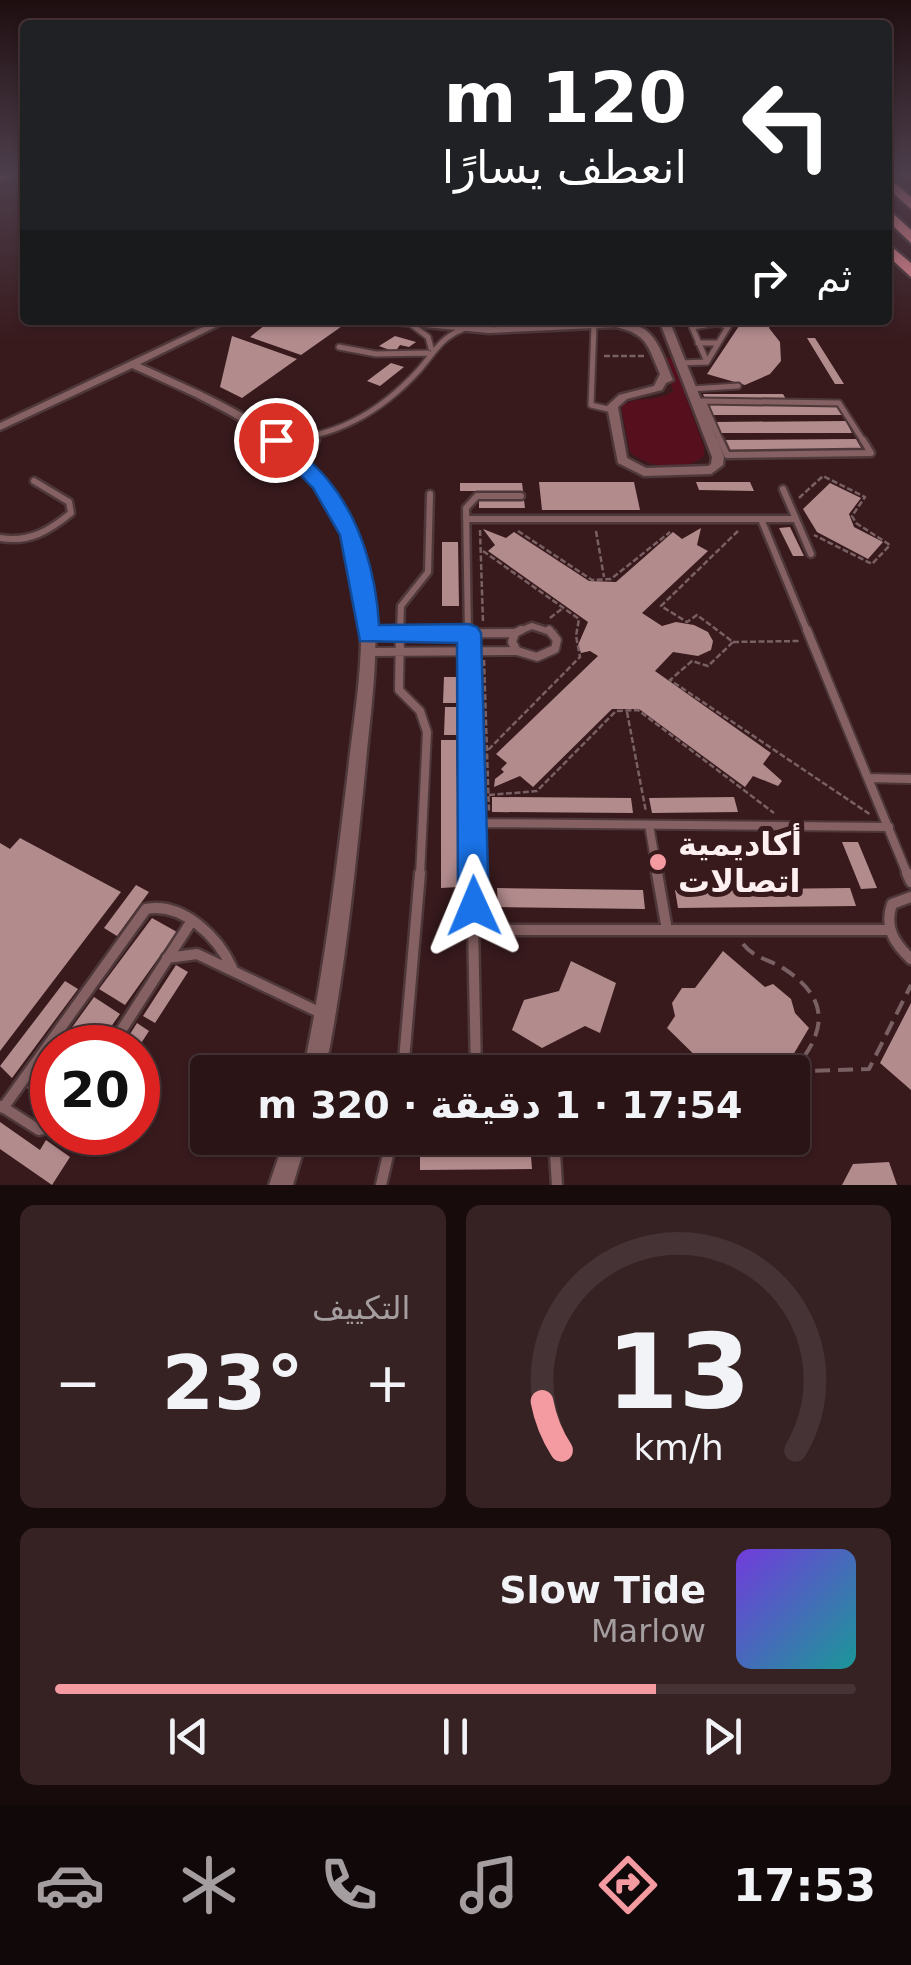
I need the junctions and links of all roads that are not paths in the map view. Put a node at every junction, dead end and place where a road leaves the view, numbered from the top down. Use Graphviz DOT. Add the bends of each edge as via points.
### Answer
graph roads {
  1 [pos="892,252"];
  2 [pos="911,272"];
  3 [pos="214,325"];
  4 [pos="412,325"];
  5 [pos="526,325"];
  6 [pos="594,325"];
  7 [pos="604,325"];
  8 [pos="666,325"];
  9 [pos="703,325"];
  10 [pos="725,325"];
  11 [pos="458,326"];
  12 [pos="698,342"];
  13 [pos="718,343"];
  14 [pos="339,348"];
  15 [pos="430,350"];
  16 [pos="706,362"];
  17 [pos="134,363"];
  18 [pos="681,365"];
  19 [pos="738,386"];
  20 [pos="690,389"];
  21 [pos="699,401"];
  22 [pos="612,410"];
  23 [pos="0,427"];
  24 [pos="711,438"];
  25 [pos="317,439"];
  26 [pos="276,440"];
  27 [pos="303,463"];
  28 [pos="34,481"];
  29 [pos="783,488"];
  30 [pos="430,494"];
  31 [pos="521,496"];
  32 [pos="466,519"];
  33 [pos="760,519"];
  34 [pos="796,519"];
  35 [pos="0,538"];
  36 [pos="811,554"];
  37 [pos="429,633"];
  38 [pos="469,633"];
  39 [pos="515,633"];
  40 [pos="400,634"];
  41 [pos="368,643"];
  42 [pos="469,651"];
  43 [pos="517,651"];
  44 [pos="400,652"];
  45 [pos="429,652"];
  46 [pos="868,778"];
  47 [pos="911,779"];
  48 [pos="472,824"];
  49 [pos="649,825"];
  50 [pos="889,827"];
  51 [pos="911,882"];
  52 [pos="911,897"];
  53 [pos="191,922"];
  54 [pos="474,930"];
  55 [pos="668,930"];
  56 [pos="889,930"];
  57 [pos="167,958"];
  58 [pos="911,959"];
  59 [pos="232,968"];
  60 [pos="326,1016"];
  61 [pos="125,1025"];
  62 [pos="318,1055"];
  63 [pos="405,1055"];
  64 [pos="476,1055"];
  65 [pos="2,1107"];
  66 [pos="30,1125"];
  67 [pos="291,1155"];
  68 [pos="388,1155"];
  69 [pos="555,1155"];
  70 [pos="281,1185"];
  71 [pos="381,1185"];
  72 [pos="557,1185"];
  1 -- 2 [label="highway"];
  3 -- 17 [label="street"];
  4 -- 11 [label="street"];
  4 -- 15 [label="lane" via="425,334"];
  5 -- 11 [label="street"];
  6 -- 22 [label="lane" via="591,405"];
  7 -- 22 [label="street" via="635,328 649,337 668,385 661,393 618,399"];
  8 -- 18 [label="street"];
  9 -- 12 [label="lane" via="693,326"];
  10 -- 13 [label="lane"];
  11 -- 15 [label="lane"];
  12 -- 13 [label="lane"];
  12 -- 16 [label="lane"];
  13 -- 16 [label="lane"];
  14 -- 15 [label="lane" via="376,354"];
  15 -- 25 [label="lane" via="414,375 362,418"];
  16 -- 18 [label="lane"];
  17 -- 23 [label="street"];
  17 -- 26 [label="street"];
  18 -- 20 [label="street"];
  19 -- 20 [label="lane"];
  20 -- 21 [label="street"];
  21 -- 24 [label="street"];
  21 -- 24 [label="lane" via="839,403 870,454 728,455"];
  22 -- 24 [label="street" via="620,455 629,467 714,468 718,457"];
  25 -- 26 [label="lane"];
  25 -- 27 [label="lane"];
  26 -- 27 [label="street"];
  27 -- 41 [label="street" via="350,535 366,598"];
  28 -- 35 [label="lane" via="70,502 71,512 35,537"];
  29 -- 34 [label="lane"];
  30 -- 40 [label="lane" via="428,572 404,600"];
  31 -- 32 [label="lane" via="477,496 467,503"];
  32 -- 33 [label="lane"];
  32 -- 38 [label="lane"];
  33 -- 34 [label="lane"];
  33 -- 46 [label="lane"];
  34 -- 36 [label="lane"];
  37 -- 38 [label="lane"];
  37 -- 40 [label="lane"];
  37 -- 45 [label="lane"];
  38 -- 39 [label="lane"];
  38 -- 42 [label="lane"];
  39 -- 43 [label="lane"];
  39 -- 43 [label="lane" via="540,626 557,640 544,656"];
  40 -- 41 [label="lane"];
  40 -- 44 [label="lane"];
  41 -- 44 [label="lane"];
  41 -- 60 [label="street"];
  42 -- 43 [label="lane"];
  42 -- 45 [label="lane"];
  42 -- 48 [label="lane"];
  44 -- 45 [label="lane"];
  44 -- 63 [label="lane" via="399,690 424,718 426,732 416,964"];
  46 -- 47 [label="lane"];
  46 -- 50 [label="lane"];
  48 -- 49 [label="lane"];
  48 -- 54 [label="lane"];
  49 -- 50 [label="lane"];
  49 -- 55 [label="lane"];
  50 -- 51 [label="lane"];
  52 -- 56 [label="lane" via="892,904"];
  53 -- 57 [label="lane"];
  53 -- 59 [label="lane" via="222,945"];
  53 -- 65 [label="lane" via="158,905 146,909"];
  54 -- 55 [label="lane"];
  54 -- 64 [label="lane"];
  55 -- 56 [label="lane"];
  56 -- 58 [label="lane"];
  57 -- 59 [label="lane" via="188,952"];
  57 -- 61 [label="lane"];
  59 -- 60 [label="lane"];
  60 -- 62 [label="street"];
  65 -- 66 [label="lane"];
  67 -- 70 [label="street"];
  68 -- 71 [label="lane"];
  69 -- 72 [label="lane"];
}
